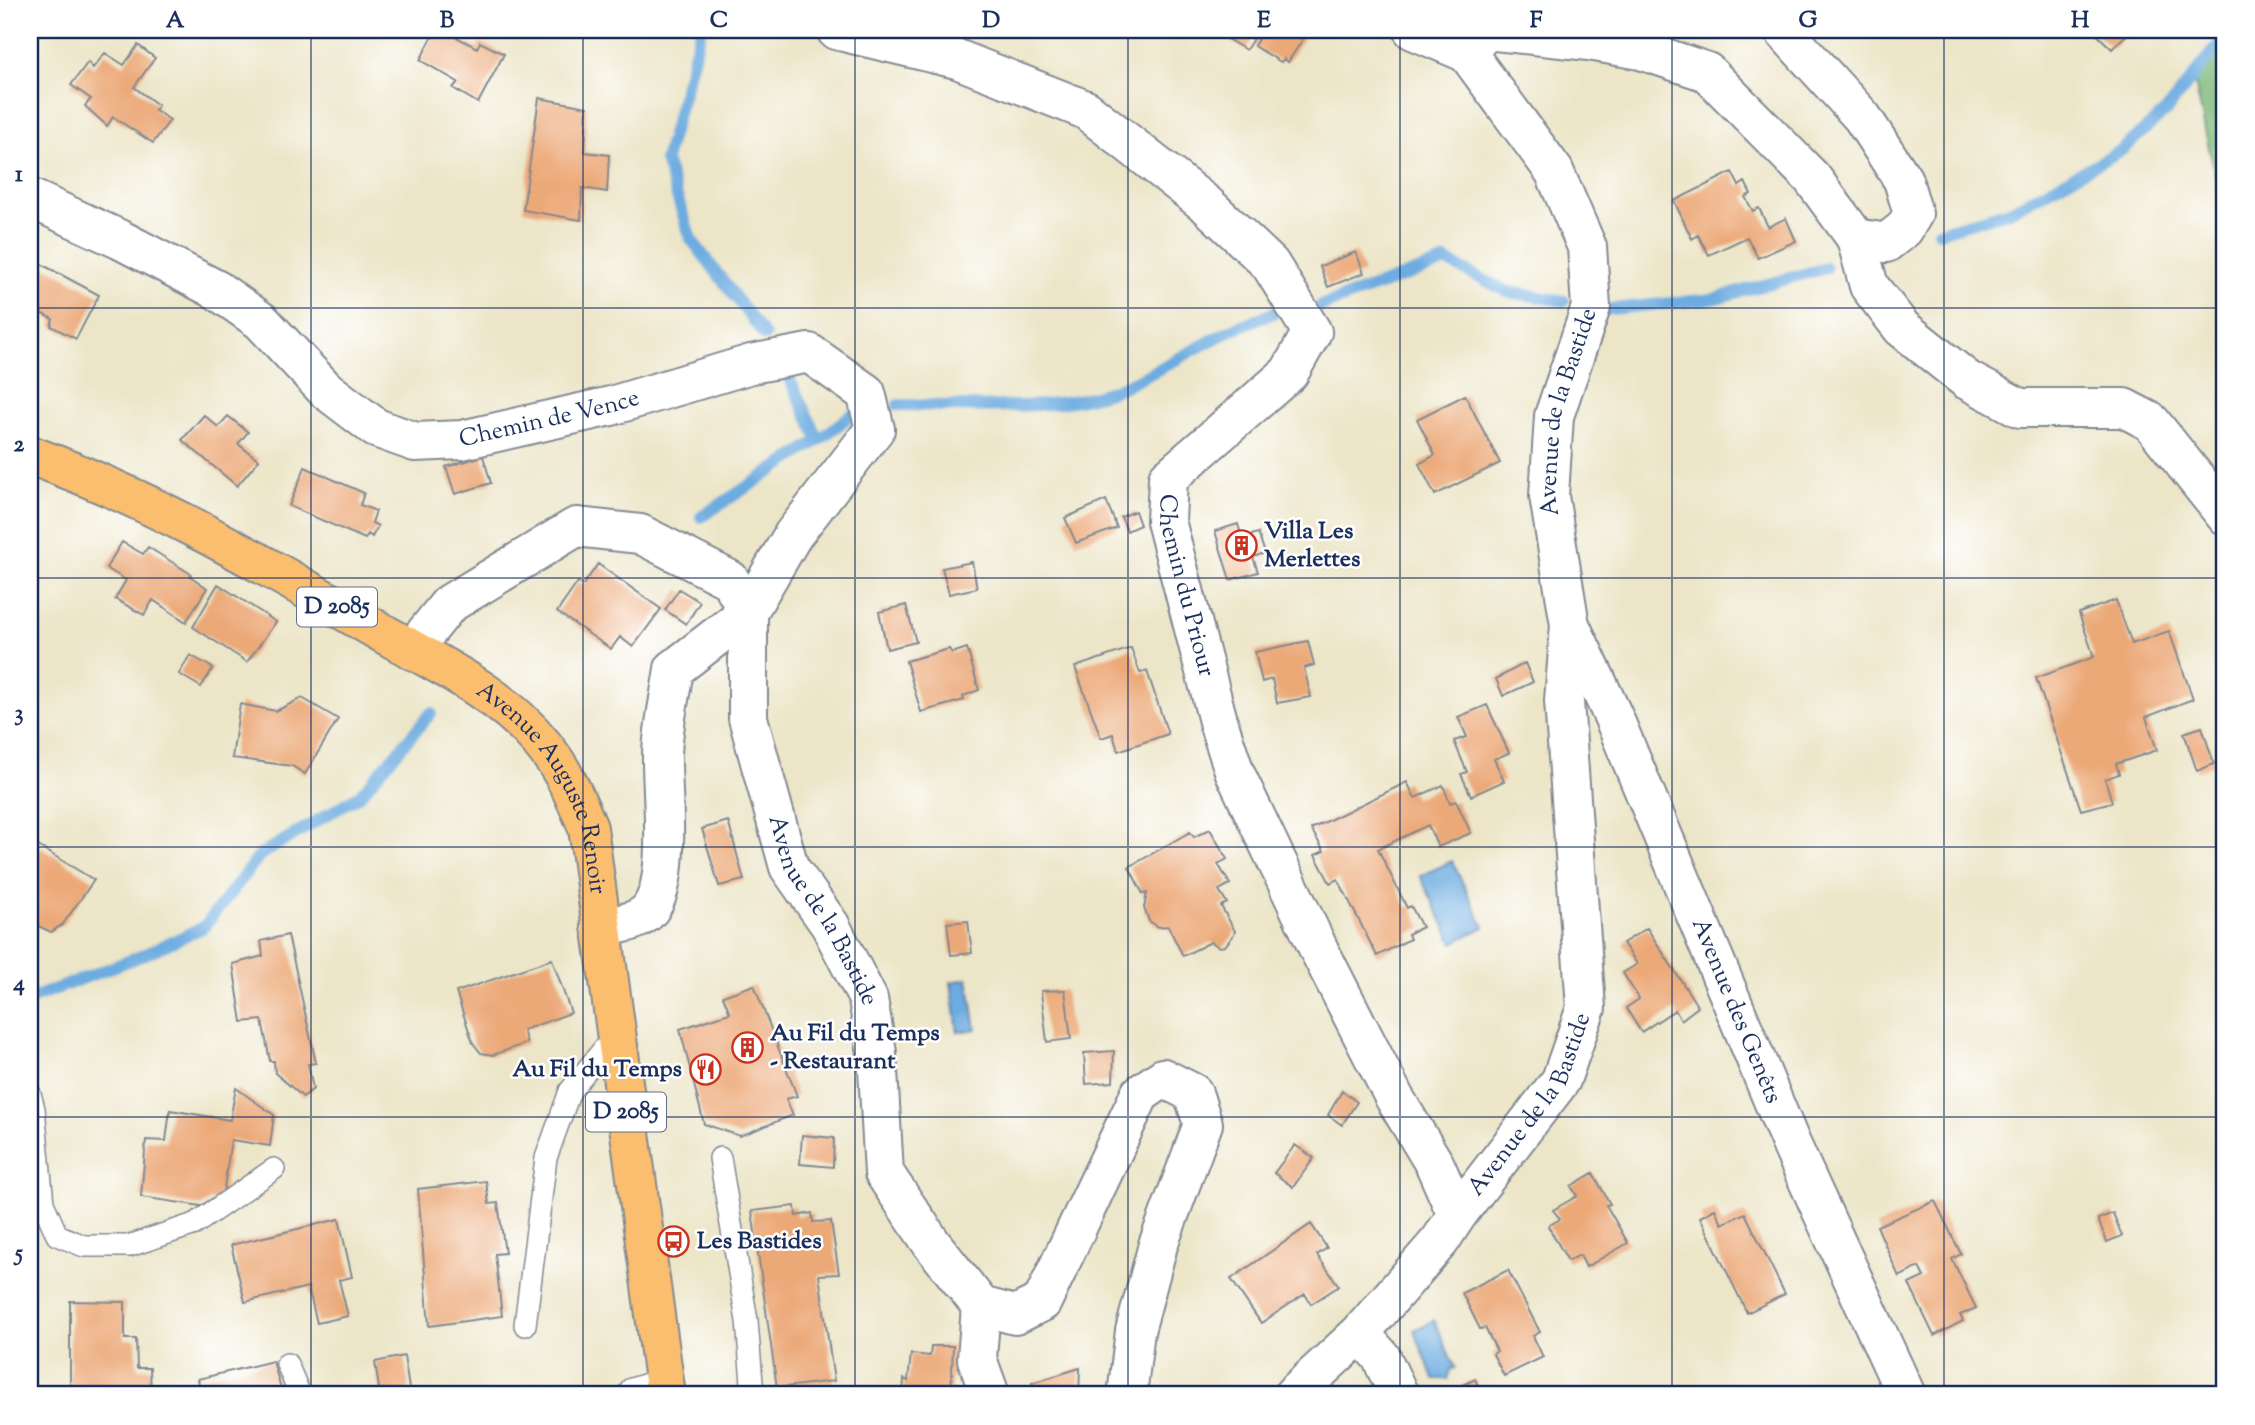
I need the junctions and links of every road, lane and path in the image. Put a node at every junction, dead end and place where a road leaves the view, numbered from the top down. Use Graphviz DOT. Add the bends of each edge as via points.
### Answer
graph roads {
  1 [pos="836,30"];
  2 [pos="1413,30"];
  3 [pos="1783,30"];
  4 [pos="1467,53"];
  5 [pos="30,198"];
  6 [pos="1856,238"];
  7 [pos="30,455"];
  8 [pos="2225,515"];
  9 [pos="748,612"];
  10 [pos="1570,625"];
  11 [pos="412,650"];
  12 [pos="601,927"];
  13 [pos="615,1035"];
  14 [pos="30,1094"];
  15 [pos="720,1158"];
  16 [pos="274,1169"];
  17 [pos="1457,1215"];
  18 [pos="981,1306"];
  19 [pos="525,1325"];
  20 [pos="1360,1333"];
  21 [pos="287,1364"];
  22 [pos="665,1387"];
  23 [pos="300,1395"];
  24 [pos="628,1395"];
  25 [pos="753,1395"];
  26 [pos="990,1395"];
  27 [pos="1127,1395"];
  28 [pos="1293,1395"];
  29 [pos="1399,1395"];
  30 [pos="1906,1395"];
  1 -- 17 [label="street, Chemin du Priour" via="957,59 1086,110 1207,205 1270,264 1311,332 1289,373 1168,478 1166,521 1235,773 1319,950 1394,1097 1435,1165"];
  2 -- 4 [label="street"];
  3 -- 6 [label="street" via="1862,117 1903,180 1913,214 1904,229 1886,243"];
  4 -- 6 [label="street" via="1486,30 1641,50 1707,72 1812,178"];
  4 -- 10 [label="street, Avenue de la Bastide" via="1554,171 1587,247 1591,307 1554,416 1549,496"];
  5 -- 9 [label="street, Chemin de Vence" via="218,290 261,321 326,390 376,428 415,442 475,437 611,406 751,364 809,354 866,393 875,429 793,535"];
  6 -- 8 [label="street" via="1869,286 1902,328 1967,380 2020,408 2124,408 2151,422"];
  7 -- 11 [label="main road, Avenue Auguste Renoir / D 2085" via="89,477 218,538"];
  9 -- 11 [label="street, Avenue de la Bastide" via="730,580 640,534 576,527 449,604"];
  9 -- 12 [label="street" via="674,669 662,752 664,852 657,895 649,910 635,920"];
  9 -- 18 [label="street, Avenue de la Bastide" via="748,718 789,867 830,925 868,999 877,1053 884,1173"];
  10 -- 17 [label="street, Avenue de la Bastide" via="1564,701 1586,1008 1561,1080"];
  10 -- 30 [label="street, Avenue des Genêts" via="1613,716 1792,1146"];
  11 -- 12 [label="main road, Avenue Auguste Renoir / D 2085" via="477,689 543,744 568,782 588,828"];
  12 -- 13 [label="main road, Avenue Auguste Renoir / D 2085"];
  13 -- 19 [label="lane" via="570,1091 546,1158"];
  13 -- 22 [label="main road, Avenue Auguste Renoir / D 2085"];
  14 -- 16 [label="lane" via="43,1203 57,1235 83,1247 129,1246 195,1224"];
  15 -- 25 [label="lane" via="747,1321"];
  17 -- 20 [label="street, Avenue de la Bastide"];
  18 -- 26 [label="street" via="977,1359"];
  18 -- 27 [label="street" via="1015,1315 1042,1302 1140,1094 1163,1078 1193,1093 1203,1124 1155,1257 1135,1331"];
  20 -- 28 [label="street, Avenue de la Bastide"];
  20 -- 29 [label="street" via="1381,1357"];
  21 -- 23 [label="lane"];
  22 -- 24 [label="lane" via="631,1389"];
}
